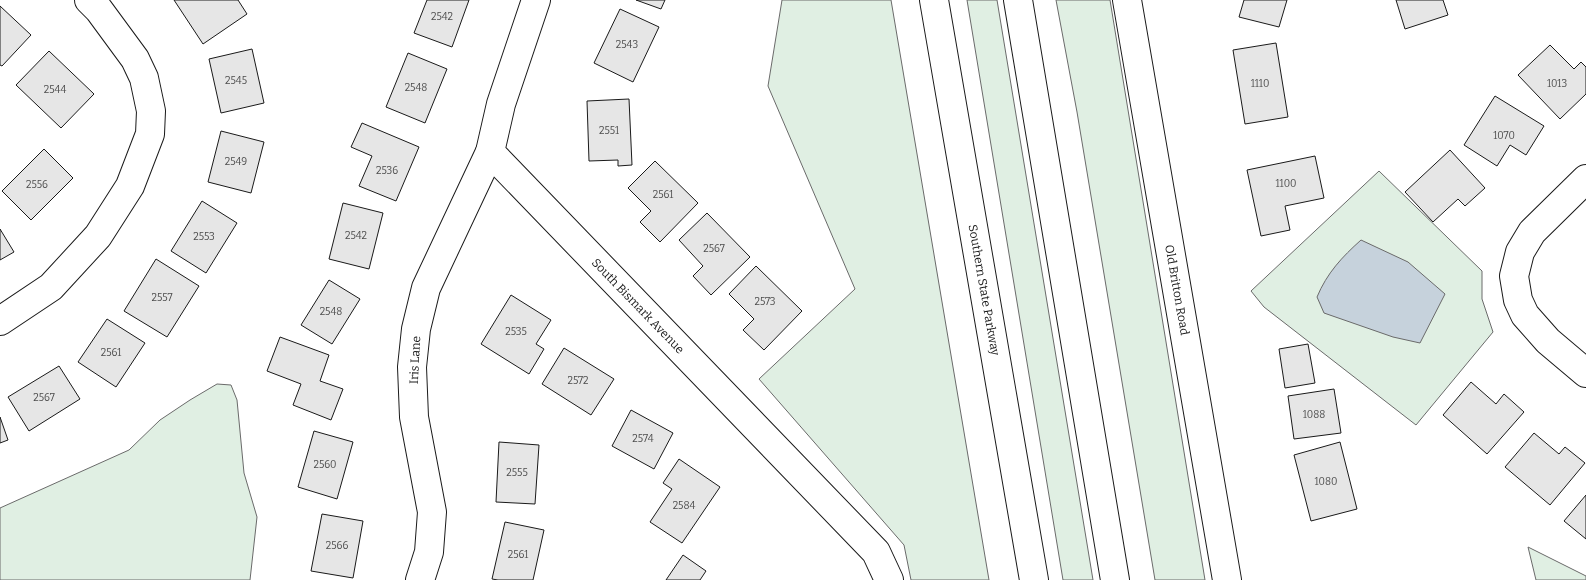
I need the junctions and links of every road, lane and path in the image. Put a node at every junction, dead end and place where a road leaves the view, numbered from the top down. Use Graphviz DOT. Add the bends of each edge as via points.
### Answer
graph roads {
  1 [pos="89,0"];
  2 [pos="536,0"];
  3 [pos="934,0"];
  4 [pos="1018,0"];
  5 [pos="1127,0"];
  6 [pos="490,152"];
  7 [pos="1586,179"];
  8 [pos="0,321"];
  9 [pos="1586,373"];
  10 [pos="420,580"];
  11 [pos="889,580"];
  12 [pos="1034,580"];
  13 [pos="1115,580"];
  14 [pos="1227,580"];
  1 -- 8 [label="main road" via="136,59 151,111 150,134 130,186 98,236 52,287"];
  2 -- 6 [label="main road" via="501,104"];
  3 -- 12 [label="main road, Southern State Parkway"];
  4 -- 13 [label="main road"];
  5 -- 14 [label="main road, Old Britton Road"];
  6 -- 10 [label="main road, Iris Lane" via="426,288 416,329 412,367 414,417 432,512 429,552"];
  6 -- 11 [label="main road, South Bismark Avenue" via="876,552"];
  7 -- 9 [label="main road" via="1532,232 1520,252 1514,276 1518,300 1525,315 1548,341"];
}
